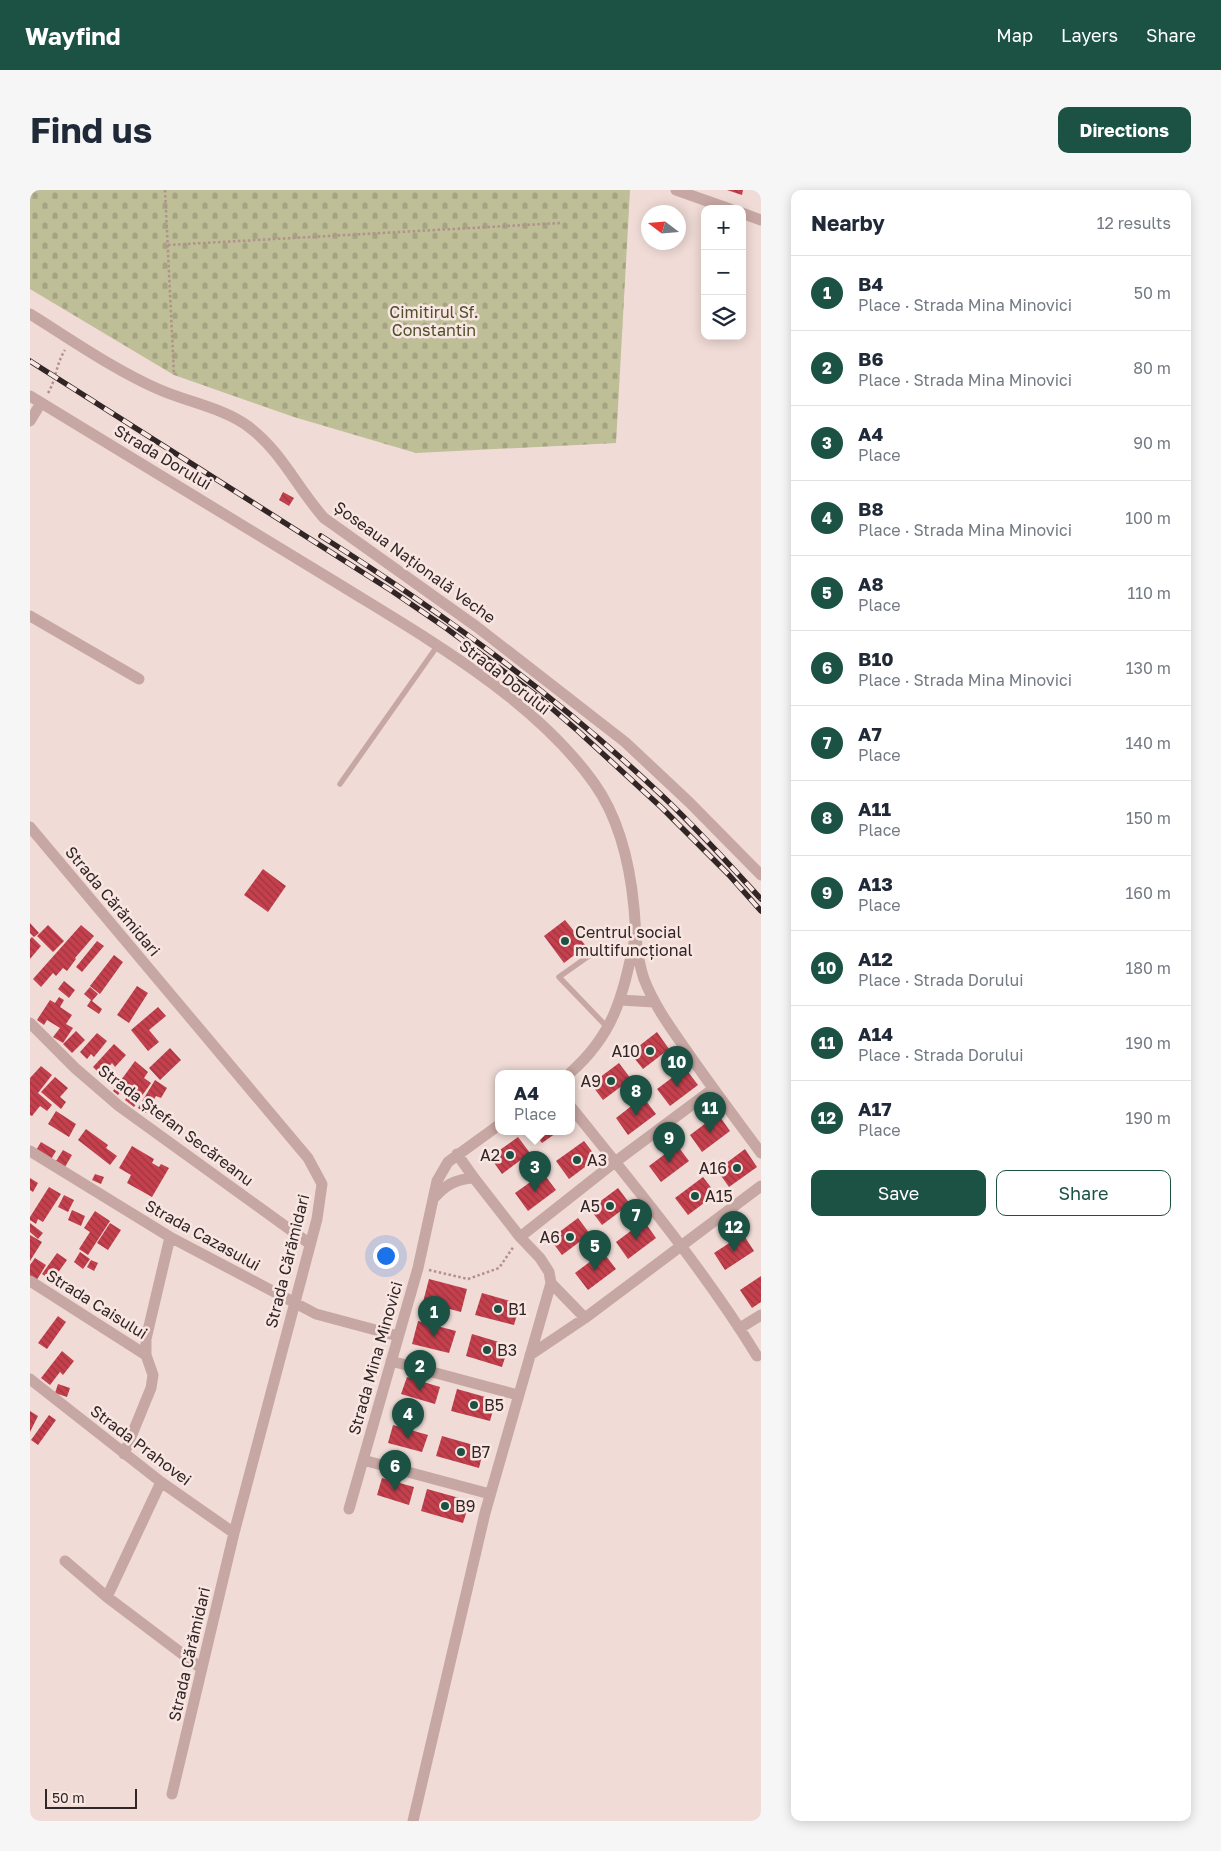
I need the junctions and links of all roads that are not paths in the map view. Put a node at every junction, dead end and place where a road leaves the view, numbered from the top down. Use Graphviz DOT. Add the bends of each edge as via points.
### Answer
graph roads {
  1 [pos="676,190"];
  2 [pos="719,205"];
  3 [pos="746,214"];
  4 [pos="761,220"];
  5 [pos="30,314"];
  6 [pos="30,396"];
  7 [pos="41,403"];
  8 [pos="30,421"];
  9 [pos="30,616"];
  10 [pos="438,645"];
  11 [pos="139,679"];
  12 [pos="340,784"];
  13 [pos="30,827"];
  14 [pos="761,875"];
  15 [pos="635,939"];
  16 [pos="593,953"];
  17 [pos="620,1000"];
  18 [pos="654,1002"];
  19 [pos="30,1023"];
  20 [pos="609,1028"];
  21 [pos="574,1070"];
  22 [pos="713,1089"];
  23 [pos="575,1112"];
  24 [pos="495,1128"];
  25 [pos="30,1151"];
  26 [pos="761,1153"];
  27 [pos="457,1154"];
  28 [pos="615,1162"];
  29 [pos="474,1178"];
  30 [pos="761,1186"];
  31 [pos="434,1198"];
  32 [pos="170,1237"];
  33 [pos="520,1237"];
  34 [pos="310,1244"];
  35 [pos="680,1246"];
  36 [pos="30,1282"];
  37 [pos="551,1283"];
  38 [pos="294,1303"];
  39 [pos="761,1315"];
  40 [pos="585,1318"];
  41 [pos="740,1328"];
  42 [pos="398,1336"];
  43 [pos="146,1355"];
  44 [pos="530,1355"];
  45 [pos="757,1356"];
  46 [pos="391,1361"];
  47 [pos="30,1379"];
  48 [pos="518,1394"];
  49 [pos="124,1454"];
  50 [pos="363,1460"];
  51 [pos="161,1482"];
  52 [pos="490,1494"];
  53 [pos="349,1509"];
  54 [pos="234,1533"];
  55 [pos="65,1561"];
  56 [pos="107,1596"];
  57 [pos="201,1668"];
  58 [pos="172,1794"];
  59 [pos="413,1821"];
  1 -- 2 [label="street"];
  3 -- 4 [label="street"];
  5 -- 14 [label="street, Șoseaua Națională Veche" via="146,383 248,426 269,445 324,518 477,627 618,736 690,802"];
  6 -- 7 [label="street, Strada Dorului"];
  7 -- 8 [label="street"];
  7 -- 10 [label="street, Strada Dorului"];
  9 -- 11 [label="street"];
  10 -- 12 [label="lane"];
  10 -- 15 [label="street, Strada Dorului" via="514,701 559,742 594,782 623,847"];
  13 -- 34 [label="street, Strada Cărămidari" via="308,1158 322,1184"];
  15 -- 17 [label="street"];
  15 -- 18 [label="street, Strada Dorului" via="643,976"];
  16 -- 20 [label="lane" via="559,977"];
  17 -- 18 [label="street"];
  17 -- 20 [label="street"];
  18 -- 22 [label="street, Strada Dorului"];
  19 -- 34 [label="street, Strada Ștefan Secăreanu" via="119,1106"];
  20 -- 21 [label="street" via="587,1059"];
  22 -- 26 [label="street, Strada Dorului"];
  22 -- 28 [label="street"];
  23 -- 28 [label="street"];
  24 -- 27 [label="street, Strada Mina Minovici"];
  25 -- 32 [label="street, Strada Cazasului"];
  27 -- 29 [label="street"];
  27 -- 31 [label="street, Strada Mina Minovici" via="442,1171"];
  28 -- 33 [label="street"];
  28 -- 35 [label="street"];
  29 -- 31 [label="street" via="451,1183"];
  29 -- 33 [label="street"];
  30 -- 35 [label="street"];
  31 -- 42 [label="street, Strada Mina Minovici"];
  32 -- 38 [label="street, Strada Cazasului"];
  32 -- 43 [label="street" via="146,1339"];
  33 -- 37 [label="street" via="540,1258 549,1272"];
  34 -- 38 [label="street, Strada Cărămidari"];
  35 -- 40 [label="street"];
  35 -- 41 [label="street"];
  36 -- 43 [label="street, Strada Caisului"];
  37 -- 40 [label="street"];
  37 -- 44 [label="street"];
  38 -- 42 [label="street, Strada Cazasului" via="316,1314"];
  38 -- 54 [label="street, Strada Cărămidari"];
  39 -- 41 [label="street"];
  40 -- 44 [label="street"];
  41 -- 45 [label="street"];
  42 -- 46 [label="street, Strada Mina Minovici"];
  43 -- 49 [label="street" via="153,1375 151,1388"];
  44 -- 48 [label="street"];
  46 -- 48 [label="street"];
  46 -- 50 [label="street, Strada Mina Minovici"];
  47 -- 49 [label="street, Strada Prahovei"];
  48 -- 52 [label="street"];
  49 -- 51 [label="street, Strada Prahovei"];
  50 -- 52 [label="street"];
  50 -- 53 [label="street, Strada Mina Minovici"];
  51 -- 54 [label="street, Strada Prahovei"];
  51 -- 56 [label="street"];
  52 -- 59 [label="street"];
  54 -- 57 [label="street, Strada Cărămidari"];
  55 -- 56 [label="street"];
  56 -- 57 [label="street"];
  57 -- 58 [label="street, Strada Cărămidari"];
}
